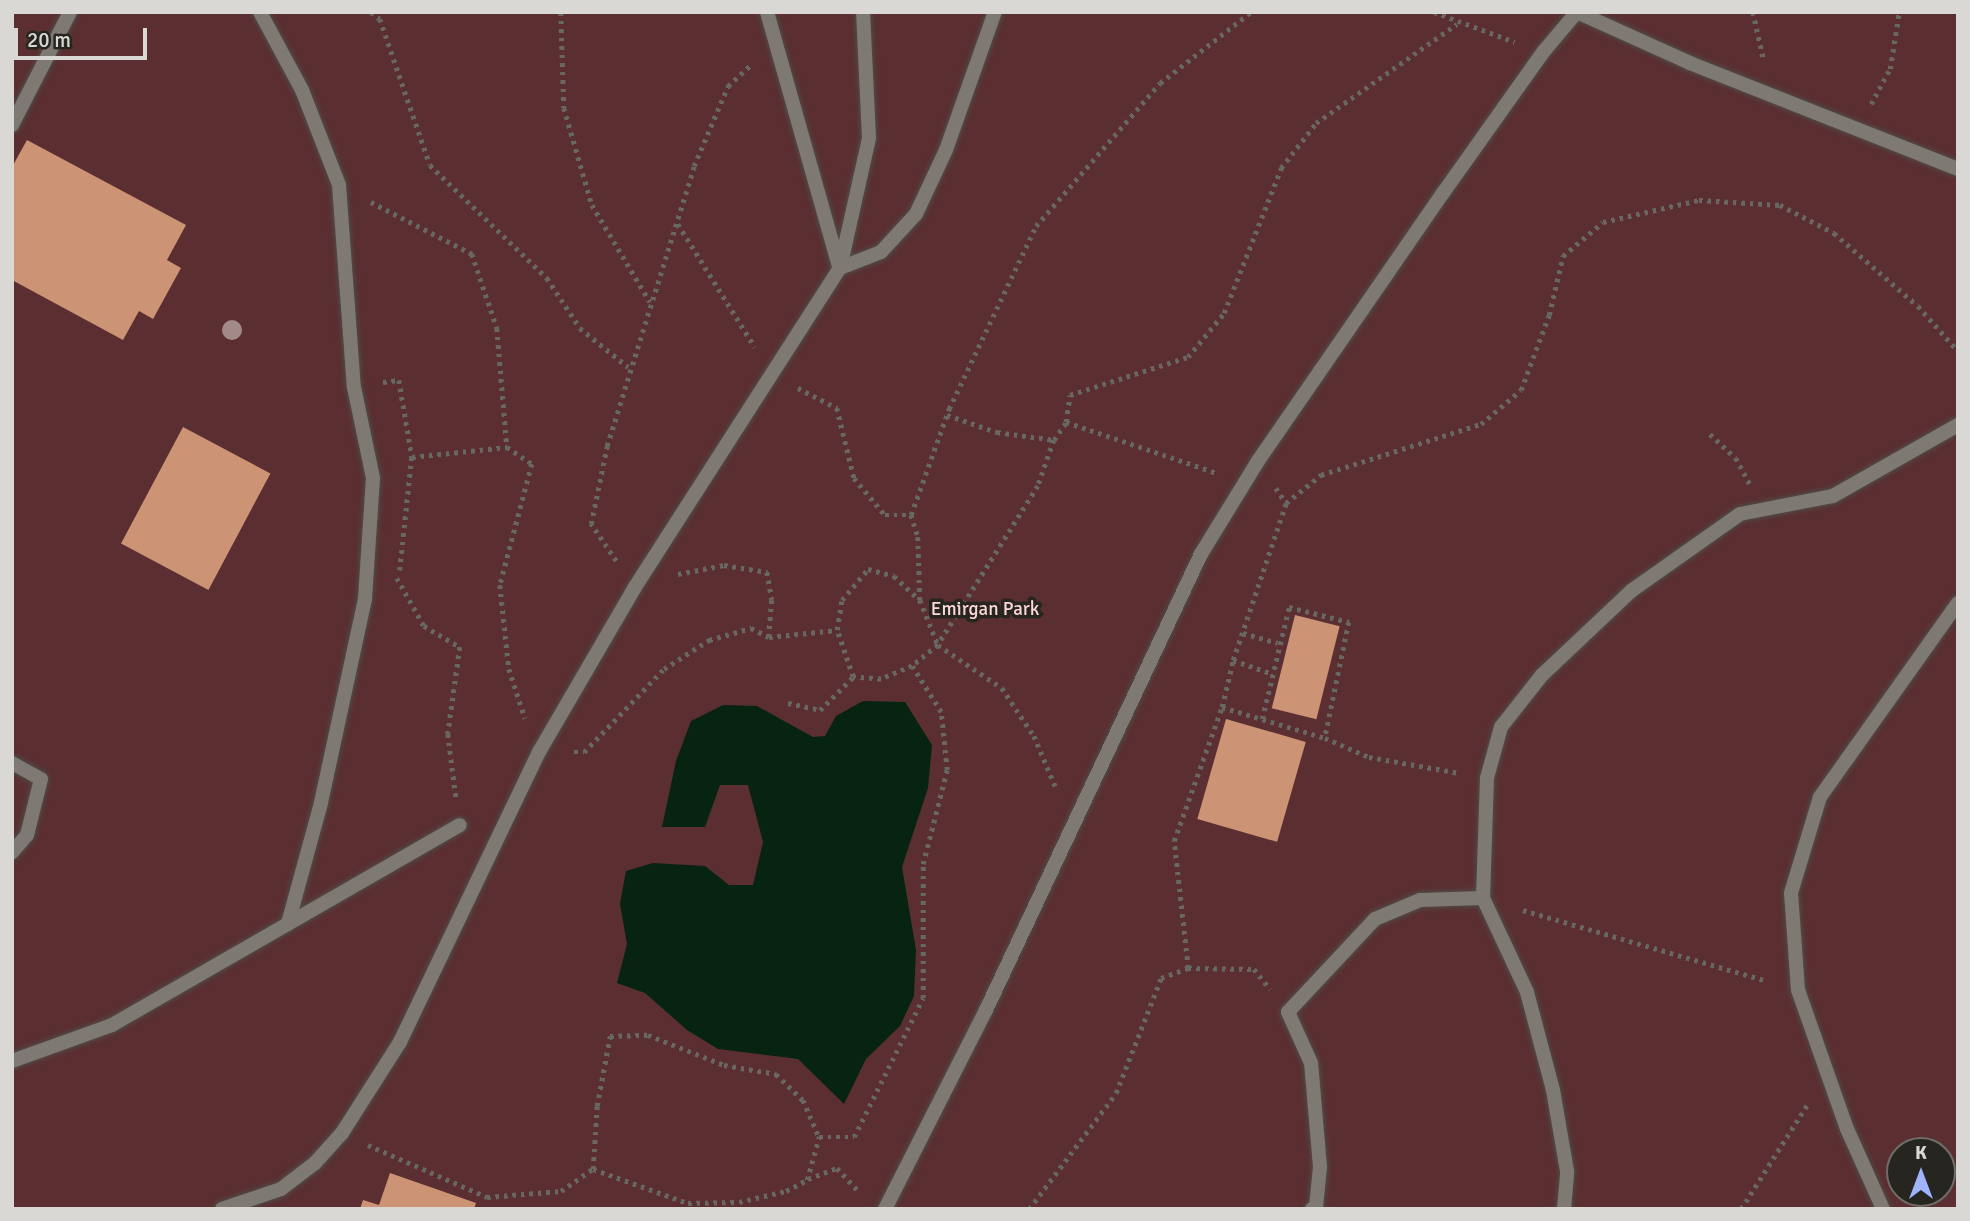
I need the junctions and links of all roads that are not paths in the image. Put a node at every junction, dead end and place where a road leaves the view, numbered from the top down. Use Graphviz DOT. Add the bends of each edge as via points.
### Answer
graph roads {
  1 [pos="70,12"];
  2 [pos="260,12"];
  3 [pos="767,12"];
  4 [pos="863,12"];
  5 [pos="995,12"];
  6 [pos="1577,12"];
  7 [pos="12,125"];
  8 [pos="1958,169"];
  9 [pos="839,268"];
  10 [pos="1958,425"];
  11 [pos="1958,603"];
  12 [pos="12,762"];
  13 [pos="460,825"];
  14 [pos="12,852"];
  15 [pos="1483,898"];
  16 [pos="288,924"];
  17 [pos="12,1061"];
  18 [pos="222,1209"];
  19 [pos="885,1209"];
  20 [pos="1312,1209"];
  21 [pos="1564,1209"];
  22 [pos="1883,1209"];
  1 -- 7 [label="lane"];
  2 -- 16 [label="lane" via="302,90 339,185 355,387 373,478 365,599 321,803"];
  3 -- 9 [label="lane"];
  4 -- 9 [label="lane" via="869,138"];
  5 -- 9 [label="lane" via="946,150 916,214 881,252"];
  6 -- 8 [label="lane"];
  6 -- 19 [label="lane" via="1544,51 1258,461 1201,554 986,1010"];
  9 -- 18 [label="lane" via="635,587 538,752 400,1042 342,1133 315,1163 281,1189"];
  10 -- 15 [label="lane" via="1833,496 1740,514 1631,591 1542,675 1501,727 1487,778"];
  11 -- 22 [label="lane" via="1820,797 1791,893 1798,990"];
  12 -- 14 [label="lane" via="41,779 27,835"];
  13 -- 16 [label="lane"];
  15 -- 20 [label="lane" via="1420,900 1375,919 1288,1012 1311,1063 1320,1167"];
  15 -- 21 [label="lane" via="1527,992 1553,1090 1567,1171"];
  16 -- 17 [label="lane" via="112,1025"];
}
